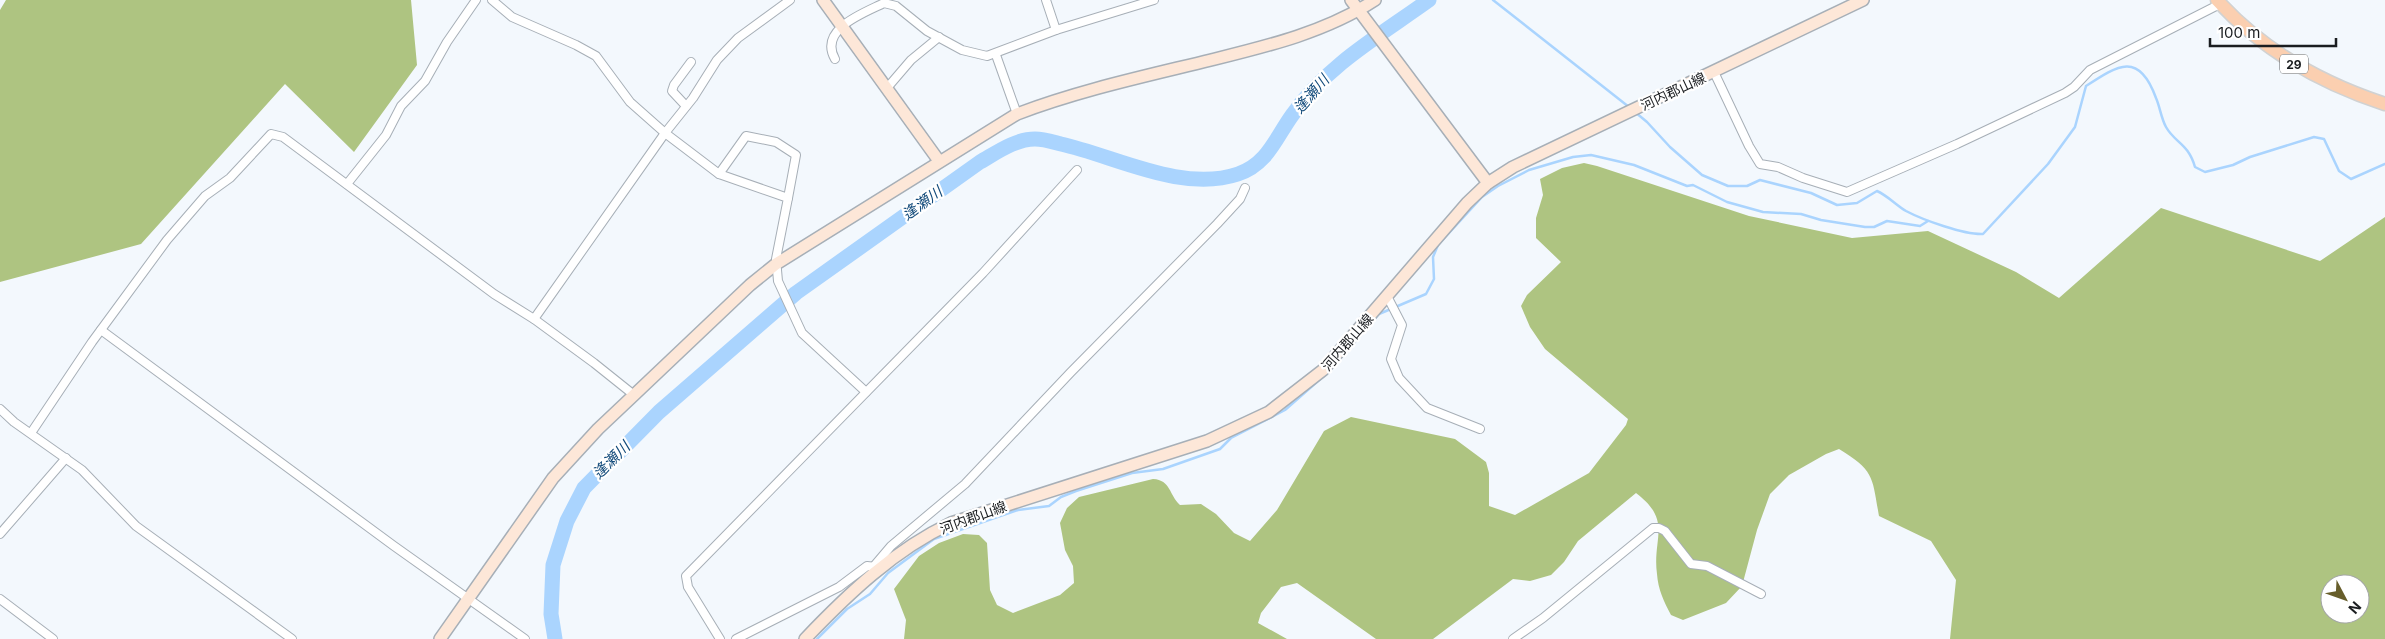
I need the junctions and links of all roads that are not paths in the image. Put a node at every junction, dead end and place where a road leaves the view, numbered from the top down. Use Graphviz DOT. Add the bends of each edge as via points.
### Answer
graph roads {
  1 [pos="476,0"];
  2 [pos="492,0"];
  3 [pos="790,0"];
  4 [pos="823,0"];
  5 [pos="1046,0"];
  6 [pos="1154,0"];
  7 [pos="1351,0"];
  8 [pos="1375,0"];
  9 [pos="1863,0"];
  10 [pos="2218,2"];
  11 [pos="1850,3"];
  12 [pos="1361,13"];
  13 [pos="842,26"];
  14 [pos="1056,30"];
  15 [pos="939,37"];
  16 [pos="996,54"];
  17 [pos="835,59"];
  18 [pos="691,62"];
  19 [pos="1714,72"];
  20 [pos="887,88"];
  21 [pos="2385,104"];
  22 [pos="686,106"];
  23 [pos="1017,114"];
  24 [pos="665,133"];
  25 [pos="939,161"];
  26 [pos="1077,170"];
  27 [pos="719,174"];
  28 [pos="1488,183"];
  29 [pos="347,184"];
  30 [pos="1245,188"];
  31 [pos="788,198"];
  32 [pos="776,264"];
  33 [pos="1387,296"];
  34 [pos="534,319"];
  35 [pos="101,330"];
  36 [pos="866,392"];
  37 [pos="634,395"];
  38 [pos="0,409"];
  39 [pos="1480,430"];
  40 [pos="31,432"];
  41 [pos="66,458"];
  42 [pos="0,534"];
  43 [pos="876,568"];
  44 [pos="1761,594"];
  45 [pos="0,599"];
  46 [pos="467,599"];
  47 [pos="42,636"];
  48 [pos="53,639"];
  49 [pos="292,639"];
  50 [pos="440,639"];
  51 [pos="525,639"];
  52 [pos="720,639"];
  53 [pos="736,639"];
  54 [pos="805,639"];
  55 [pos="1513,639"];
  1 -- 29 [label="street" via="425,81 401,106 386,135"];
  2 -- 24 [label="street" via="512,17 596,56 630,102"];
  3 -- 22 [label="street" via="728,47"];
  4 -- 13 [label="street"];
  5 -- 14 [label="street"];
  6 -- 14 [label="street"];
  7 -- 12 [label="street"];
  8 -- 12 [label="street"];
  9 -- 11 [label="street, 河内郡山線"];
  10 -- 19 [label="street" via="2090,70 2065,92 1847,192 1778,167 1760,164 1748,146"];
  10 -- 21 [label="main road, 29" via="2256,37 2294,64 2350,92"];
  11 -- 19 [label="street, 河内郡山線"];
  12 -- 23 [label="street" via="1265,47 1055,99"];
  12 -- 28 [label="street"];
  13 -- 15 [label="street" via="889,3"];
  13 -- 17 [label="street" via="832,46 831,53"];
  13 -- 20 [label="street"];
  14 -- 16 [label="street"];
  15 -- 16 [label="street" via="973,54"];
  15 -- 20 [label="street"];
  16 -- 23 [label="street"];
  18 -- 22 [label="street" via="672,91"];
  19 -- 28 [label="street, 河内郡山線" via="1513,167"];
  20 -- 25 [label="street"];
  22 -- 24 [label="street"];
  23 -- 25 [label="street"];
  24 -- 27 [label="street"];
  24 -- 34 [label="street"];
  25 -- 32 [label="street"];
  26 -- 36 [label="street" via="1036,217"];
  27 -- 31 [label="street"];
  27 -- 31 [label="street" via="746,136 776,142 796,155"];
  28 -- 33 [label="street, 河内郡山線"];
  29 -- 34 [label="street" via="494,294"];
  29 -- 35 [label="street" via="283,137 271,134 230,178 194,208"];
  30 -- 43 [label="street" via="1240,199 1217,224 965,484 891,546"];
  31 -- 32 [label="street"];
  32 -- 36 [label="street" via="778,281 802,333"];
  32 -- 37 [label="street"];
  33 -- 39 [label="street" via="1402,326 1391,359 1399,378 1427,408"];
  33 -- 43 [label="street, 河内郡山線" via="1315,377 1252,421 1207,440 950,523"];
  34 -- 37 [label="street"];
  35 -- 40 [label="street"];
  35 -- 46 [label="street"];
  36 -- 52 [label="street" via="686,576 688,587"];
  37 -- 46 [label="street" via="553,478"];
  38 -- 40 [label="street"];
  40 -- 41 [label="street"];
  41 -- 42 [label="street"];
  41 -- 49 [label="street" via="82,470 136,526"];
  43 -- 53 [label="street" via="867,566 839,587"];
  43 -- 54 [label="street, 河内郡山線"];
  44 -- 55 [label="street" via="1707,566 1691,564 1665,531 1653,528"];
  45 -- 47 [label="street"];
  46 -- 50 [label="street"];
  46 -- 51 [label="street"];
  47 -- 48 [label="street"];
}
